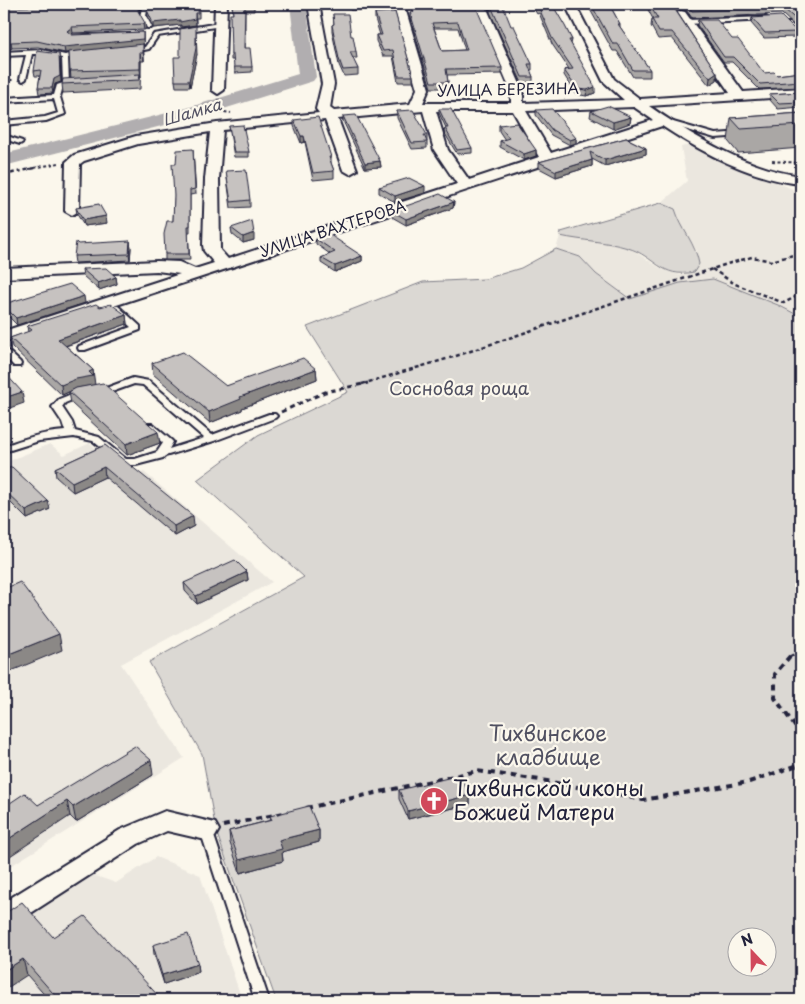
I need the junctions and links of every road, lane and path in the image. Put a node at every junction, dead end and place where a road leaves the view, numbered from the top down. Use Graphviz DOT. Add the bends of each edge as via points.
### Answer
graph roads {
  1 [pos="174,4"];
  2 [pos="221,4"];
  3 [pos="313,4"];
  4 [pos="398,4"];
  5 [pos="479,4"];
  6 [pos="570,4"];
  7 [pos="144,5"];
  8 [pos="98,6"];
  9 [pos="684,18"];
  10 [pos="772,18"];
  11 [pos="782,18"];
  12 [pos="218,25"];
  13 [pos="150,27"];
  14 [pos="144,34"];
  15 [pos="156,35"];
  16 [pos="801,37"];
  17 [pos="122,51"];
  18 [pos="29,53"];
  19 [pos="4,54"];
  20 [pos="87,54"];
  21 [pos="65,56"];
  22 [pos="23,79"];
  23 [pos="66,84"];
  24 [pos="75,84"];
  25 [pos="219,92"];
  26 [pos="801,92"];
  27 [pos="739,96"];
  28 [pos="57,97"];
  29 [pos="4,100"];
  30 [pos="637,103"];
  31 [pos="422,107"];
  32 [pos="518,107"];
  33 [pos="219,111"];
  34 [pos="330,115"];
  35 [pos="663,121"];
  36 [pos="4,123"];
  37 [pos="216,127"];
  38 [pos="753,133"];
  39 [pos="4,137"];
  40 [pos="20,142"];
  41 [pos="79,158"];
  42 [pos="547,158"];
  43 [pos="771,160"];
  44 [pos="801,163"];
  45 [pos="350,170"];
  46 [pos="4,175"];
  47 [pos="801,180"];
  48 [pos="466,186"];
  49 [pos="72,211"];
  50 [pos="801,254"];
  51 [pos="225,264"];
  52 [pos="712,269"];
  53 [pos="4,273"];
  54 [pos="195,274"];
  55 [pos="801,294"];
  56 [pos="108,303"];
  57 [pos="6,334"];
  58 [pos="82,348"];
  59 [pos="4,352"];
  60 [pos="17,364"];
  61 [pos="138,416"];
  62 [pos="272,416"];
  63 [pos="71,434"];
  64 [pos="211,439"];
  65 [pos="4,449"];
  66 [pos="160,456"];
  67 [pos="801,651"];
  68 [pos="801,736"];
  69 [pos="801,764"];
  70 [pos="303,809"];
  71 [pos="293,811"];
  72 [pos="206,830"];
  73 [pos="4,916"];
  74 [pos="262,1000"];
  1 -- 7 [label="street"];
  2 -- 12 [label="street"];
  3 -- 34 [label="street" via="328,84 323,109"];
  4 -- 31 [label="street" via="423,89"];
  5 -- 32 [label="street" via="517,91"];
  6 -- 30 [label="street" via="610,81"];
  7 -- 8 [label="street"];
  7 -- 13 [label="lane" via="143,16"];
  9 -- 10 [label="lane"];
  9 -- 27 [label="street"];
  11 -- 16 [label="lane"];
  12 -- 15 [label="lane"];
  12 -- 25 [label="street"];
  14 -- 15 [label="lane"];
  15 -- 17 [label="lane" via="147,48"];
  18 -- 19 [label="lane"];
  18 -- 21 [label="lane"];
  18 -- 22 [label="lane"];
  20 -- 21 [label="lane"];
  21 -- 23 [label="lane"];
  23 -- 24 [label="lane"];
  23 -- 28 [label="lane" via="60,85"];
  25 -- 33 [label="path"];
  26 -- 27 [label="street, УЛИЦА БЕРЕЗИНА"];
  27 -- 30 [label="street, УЛИЦА БЕРЕЗИНА"];
  28 -- 29 [label="lane"];
  28 -- 36 [label="lane" via="62,114"];
  30 -- 32 [label="street, УЛИЦА БЕРЕЗИНА"];
  30 -- 35 [label="street"];
  31 -- 32 [label="street, УЛИЦА БЕРЕЗИНА"];
  31 -- 34 [label="street, УЛИЦА БЕРЕЗИНА"];
  31 -- 48 [label="street" via="445,160"];
  32 -- 42 [label="street"];
  34 -- 37 [label="street, УЛИЦА БЕРЕЗИНА"];
  34 -- 45 [label="street"];
  35 -- 38 [label="lane" via="715,136"];
  35 -- 42 [label="street, УЛИЦА ВАХТЕРОВА"];
  35 -- 47 [label="street" via="751,167 783,179"];
  37 -- 41 [label="street, УЛИЦА БЕРЕЗИНА" via="136,140"];
  37 -- 51 [label="street" via="211,245 212,251"];
  39 -- 40 [label="lane"];
  41 -- 46 [label="path"];
  41 -- 49 [label="street" via="73,162"];
  42 -- 48 [label="street, УЛИЦА ВАХТЕРОВА"];
  43 -- 44 [label="path"];
  48 -- 51 [label="street, УЛИЦА ВАХТЕРОВА"];
  50 -- 52 [label="path" via="771,261 752,257"];
  51 -- 54 [label="street, УЛИЦА ВАХТЕРОВА"];
  52 -- 55 [label="path" via="736,284 784,303"];
  52 -- 62 [label="path" via="378,381 325,392"];
  53 -- 54 [label="street" via="157,266 179,267"];
  54 -- 56 [label="street, УЛИЦА ВАХТЕРОВА"];
  56 -- 57 [label="street, УЛИЦА ВАХТЕРОВА"];
  56 -- 58 [label="lane" via="137,328"];
  59 -- 60 [label="lane"];
  61 -- 66 [label="lane" via="168,442"];
  62 -- 64 [label="lane"];
  63 -- 64 [label="lane" via="57,407 62,401 96,389 113,393 134,381 146,383"];
  63 -- 65 [label="lane"];
  63 -- 66 [label="lane" via="97,440 124,462"];
  64 -- 66 [label="lane"];
  67 -- 68 [label="path" via="792,654 775,674 775,698"];
  69 -- 70 [label="path" via="748,782 643,800 477,771"];
  71 -- 72 [label="path"];
  72 -- 73 [label="street" via="165,821 128,837"];
  72 -- 74 [label="lane"];
}
